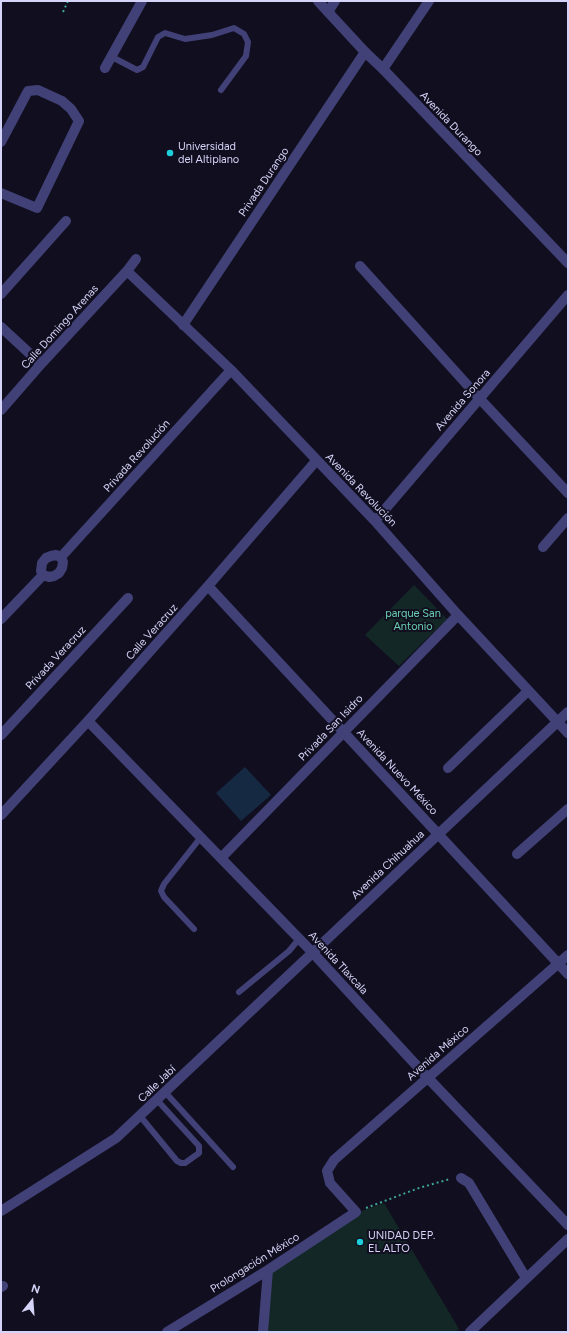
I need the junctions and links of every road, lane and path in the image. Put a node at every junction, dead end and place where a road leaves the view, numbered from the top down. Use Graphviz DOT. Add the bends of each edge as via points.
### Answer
graph roads {
  1 [pos="68,1"];
  2 [pos="142,1"];
  3 [pos="318,1"];
  4 [pos="336,1"];
  5 [pos="429,1"];
  6 [pos="64,12"];
  7 [pos="328,12"];
  8 [pos="365,52"];
  9 [pos="112,57"];
  10 [pos="105,68"];
  11 [pos="383,69"];
  12 [pos="221,90"];
  13 [pos="1,142"];
  14 [pos="1,193"];
  15 [pos="66,221"];
  16 [pos="136,259"];
  17 [pos="568,263"];
  18 [pos="360,266"];
  19 [pos="127,271"];
  20 [pos="1,294"];
  21 [pos="568,295"];
  22 [pos="183,325"];
  23 [pos="1,327"];
  24 [pos="41,364"];
  25 [pos="231,370"];
  26 [pos="480,399"];
  27 [pos="1,410"];
  28 [pos="316,461"];
  29 [pos="568,493"];
  30 [pos="568,518"];
  31 [pos="375,521"];
  32 [pos="543,547"];
  33 [pos="61,557"];
  34 [pos="43,575"];
  35 [pos="208,586"];
  36 [pos="128,598"];
  37 [pos="458,614"];
  38 [pos="1,619"];
  39 [pos="528,691"];
  40 [pos="568,712"];
  41 [pos="88,721"];
  42 [pos="558,722"];
  43 [pos="343,733"];
  44 [pos="568,733"];
  45 [pos="1,735"];
  46 [pos="448,768"];
  47 [pos="568,809"];
  48 [pos="1,815"];
  49 [pos="438,834"];
  50 [pos="201,837"];
  51 [pos="517,854"];
  52 [pos="221,858"];
  53 [pos="194,929"];
  54 [pos="299,939"];
  55 [pos="313,953"];
  56 [pos="568,954"];
  57 [pos="558,963"];
  58 [pos="568,974"];
  59 [pos="239,992"];
  60 [pos="428,1078"];
  61 [pos="165,1092"];
  62 [pos="157,1100"];
  63 [pos="140,1116"];
  64 [pos="233,1166"];
  65 [pos="461,1178"];
  66 [pos="1,1211"];
  67 [pos="356,1212"];
  68 [pos="568,1225"];
  69 [pos="568,1238"];
  70 [pos="268,1270"];
  71 [pos="526,1278"];
  72 [pos="167,1332"];
  73 [pos="263,1332"];
  74 [pos="470,1332"];
  1 -- 6 [label="path"];
  2 -- 9 [label="street"];
  3 -- 7 [label="street, Avenida Durango"];
  4 -- 7 [label="street"];
  5 -- 11 [label="street"];
  7 -- 8 [label="street, Avenida Durango"];
  8 -- 11 [label="street, Avenida Durango"];
  8 -- 22 [label="street, Privada Durango"];
  9 -- 10 [label="street"];
  9 -- 12 [label="lane" via="137,70 143,67 158,37 166,33 185,39 212,35 234,28 244,34 248,42 246,56"];
  11 -- 17 [label="street, Avenida Durango"];
  13 -- 14 [label="street" via="28,91 38,90 62,101 72,109 79,121 37,208"];
  15 -- 20 [label="street"];
  16 -- 19 [label="street, Calle Domingo Arenas"];
  18 -- 26 [label="street"];
  19 -- 22 [label="street, Avenida Revolución"];
  19 -- 24 [label="street, Calle Domingo Arenas"];
  21 -- 26 [label="street, Avenida Sonora"];
  22 -- 25 [label="street, Avenida Revolución"];
  23 -- 24 [label="street"];
  24 -- 27 [label="street, Calle Domingo Arenas"];
  25 -- 28 [label="street, Avenida Revolución"];
  25 -- 33 [label="street, Privada Revolución"];
  26 -- 29 [label="street"];
  26 -- 31 [label="street, Avenida Sonora"];
  28 -- 31 [label="street, Avenida Revolución"];
  28 -- 35 [label="street, Calle Veracruz"];
  30 -- 32 [label="street"];
  31 -- 37 [label="street, Avenida Revolución"];
  33 -- 34 [label="street, Privada Revolución" via="63,562 59,573 48,577"];
  33 -- 34 [label="street" via="56,555 46,558 42,563"];
  34 -- 38 [label="street"];
  35 -- 41 [label="street, Calle Veracruz"];
  35 -- 43 [label="street, Avenida Nuevo México"];
  36 -- 45 [label="street, Privada Veracruz"];
  37 -- 39 [label="street, Avenida Revolución"];
  37 -- 43 [label="street, Privada San Isidro"];
  39 -- 42 [label="street, Avenida Revolución"];
  39 -- 46 [label="street"];
  40 -- 42 [label="street, Avenida Chihuahua"];
  41 -- 48 [label="street, Calle Veracruz"];
  41 -- 50 [label="street, Avenida Tlaxcala"];
  42 -- 44 [label="street, Avenida Revolución"];
  42 -- 49 [label="street, Avenida Chihuahua"];
  43 -- 49 [label="street, Avenida Nuevo México"];
  43 -- 52 [label="street, Privada San Isidro"];
  47 -- 51 [label="street"];
  49 -- 55 [label="street, Avenida Chihuahua"];
  49 -- 57 [label="street, Avenida Nuevo México"];
  50 -- 52 [label="street, Avenida Tlaxcala"];
  50 -- 53 [label="lane" via="164,884 162,891 164,897"];
  52 -- 54 [label="street, Avenida Tlaxcala"];
  54 -- 55 [label="street, Avenida Tlaxcala"];
  54 -- 59 [label="lane" via="289,951"];
  55 -- 60 [label="street, Avenida Tlaxcala"];
  55 -- 61 [label="street, Calle Jabí"];
  56 -- 57 [label="street, Avenida México"];
  57 -- 58 [label="street, Avenida Nuevo México"];
  57 -- 60 [label="street, Avenida México"];
  60 -- 67 [label="street, Avenida México" via="334,1160 327,1171 330,1183"];
  60 -- 68 [label="street, Avenida Tlaxcala"];
  61 -- 62 [label="street, Calle Jabí"];
  61 -- 64 [label="lane"];
  62 -- 63 [label="street, Calle Jabí"];
  62 -- 63 [label="lane" via="199,1146 199,1153 185,1163 177,1161"];
  63 -- 66 [label="street, Calle Jabí" via="116,1138"];
  65 -- 67 [label="path" via="419,1188"];
  65 -- 71 [label="street" via="469,1183"];
  67 -- 70 [label="street, Prolongación México"];
  69 -- 71 [label="street"];
  70 -- 72 [label="street, Prolongación México"];
  70 -- 73 [label="street"];
  71 -- 74 [label="street"];
}
